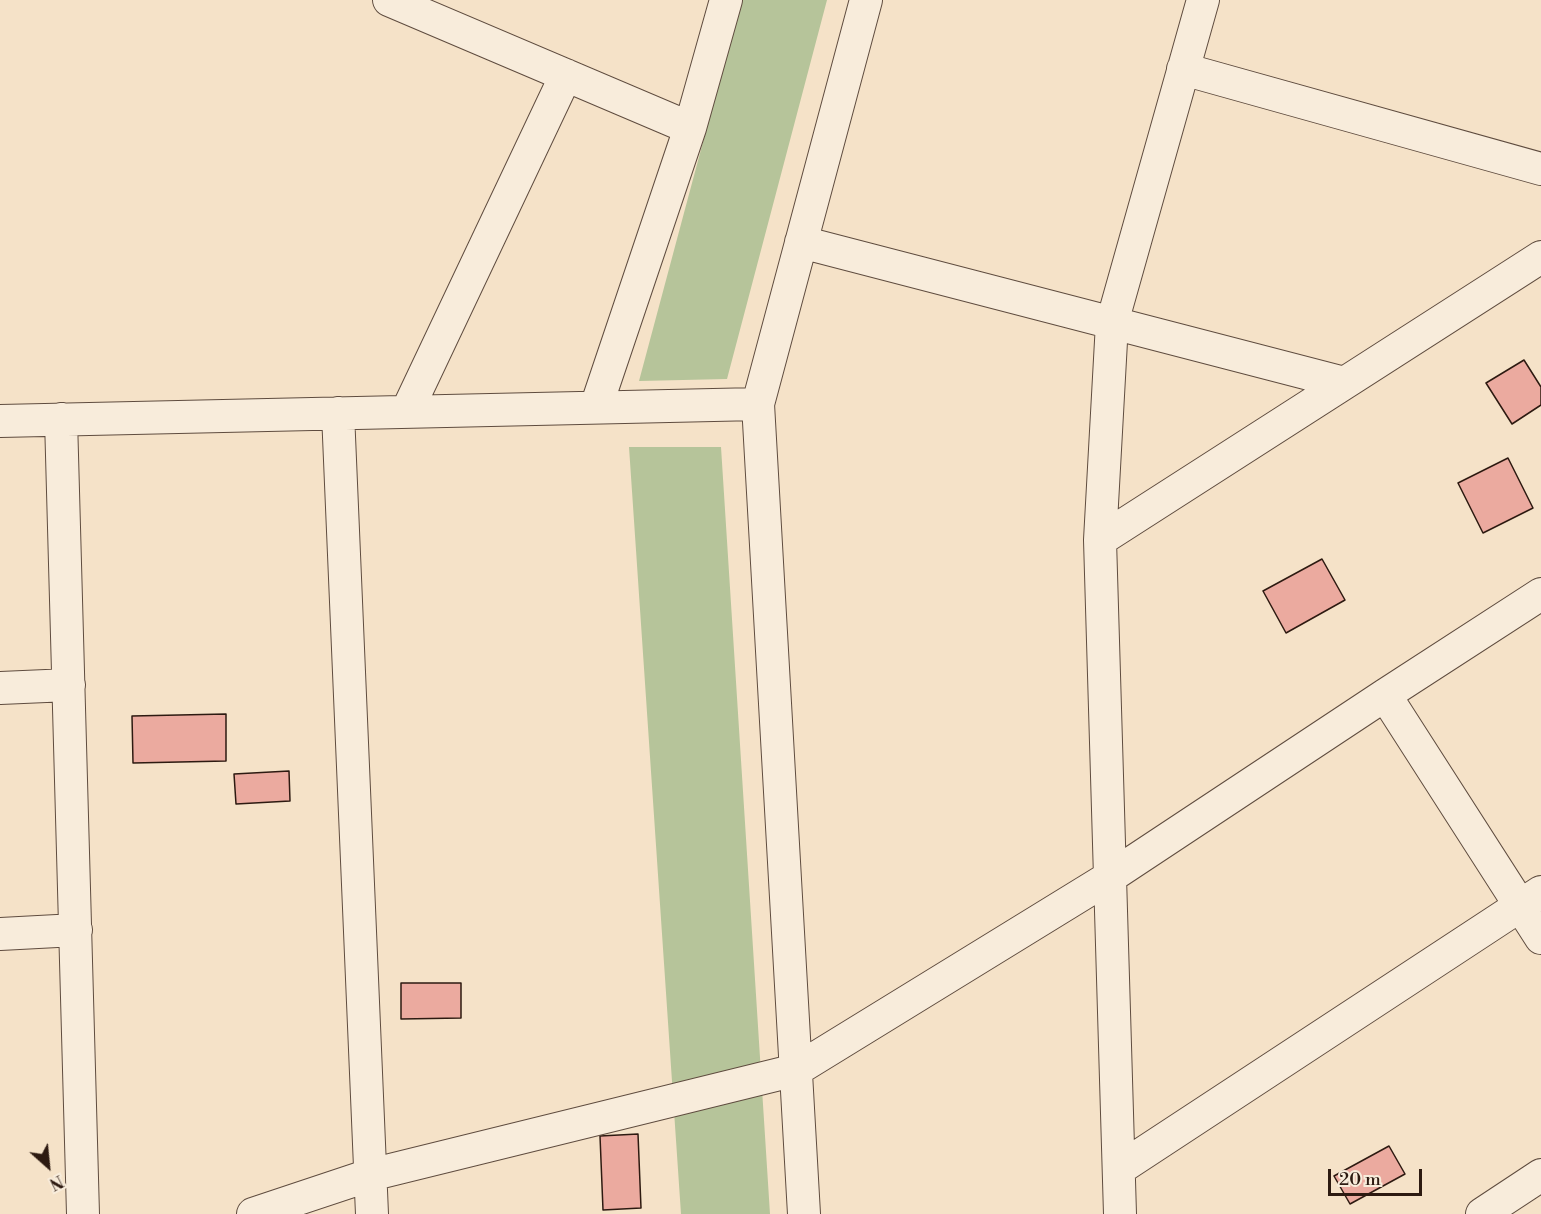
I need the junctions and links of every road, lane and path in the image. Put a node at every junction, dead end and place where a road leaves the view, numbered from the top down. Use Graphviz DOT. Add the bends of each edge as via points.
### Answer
graph roads {
  1 [pos="389,0"];
  2 [pos="726,0"];
  3 [pos="866,0"];
  4 [pos="1203,0"];
  5 [pos="1184,69"];
  6 [pos="566,75"];
  7 [pos="690,128"];
  8 [pos="1541,169"];
  9 [pos="801,242"];
  10 [pos="1541,257"];
  11 [pos="1112,323"];
  12 [pos="1344,383"];
  13 [pos="758,404"];
  14 [pos="596,407"];
  15 [pos="407,411"];
  16 [pos="338,413"];
  17 [pos="61,419"];
  18 [pos="0,421"];
  19 [pos="1100,540"];
  20 [pos="1541,594"];
  21 [pos="69,685"];
  22 [pos="0,688"];
  23 [pos="1384,695"];
  24 [pos="1110,877"];
  25 [pos="1531,899"];
  26 [pos="76,930"];
  27 [pos="0,934"];
  28 [pos="1541,938"];
  29 [pos="796,1070"];
  30 [pos="1119,1169"];
  31 [pos="370,1175"];
  32 [pos="1541,1176"];
  33 [pos="83,1214"];
  34 [pos="253,1214"];
  35 [pos="372,1214"];
  36 [pos="804,1214"];
  37 [pos="1120,1214"];
  38 [pos="1482,1214"];
  1 -- 6 [label="street"];
  2 -- 7 [label="street"];
  3 -- 9 [label="street"];
  4 -- 5 [label="street"];
  5 -- 8 [label="street"];
  5 -- 11 [label="street"];
  6 -- 7 [label="street"];
  6 -- 15 [label="street"];
  7 -- 14 [label="street"];
  9 -- 11 [label="street"];
  9 -- 13 [label="street"];
  10 -- 12 [label="street"];
  11 -- 12 [label="street"];
  11 -- 19 [label="street"];
  12 -- 19 [label="street"];
  13 -- 14 [label="street"];
  13 -- 29 [label="street"];
  14 -- 15 [label="street"];
  15 -- 16 [label="street"];
  16 -- 17 [label="street"];
  16 -- 31 [label="street"];
  17 -- 18 [label="street"];
  17 -- 21 [label="street"];
  19 -- 24 [label="street"];
  20 -- 23 [label="street"];
  21 -- 22 [label="street"];
  21 -- 26 [label="street"];
  23 -- 24 [label="street"];
  23 -- 25 [label="street"];
  24 -- 29 [label="street"];
  24 -- 30 [label="street"];
  25 -- 28 [label="street"];
  25 -- 30 [label="street"];
  26 -- 27 [label="street"];
  26 -- 33 [label="street"];
  29 -- 31 [label="street"];
  29 -- 36 [label="street"];
  30 -- 37 [label="street"];
  31 -- 34 [label="street"];
  31 -- 35 [label="street"];
  32 -- 38 [label="street"];
}
